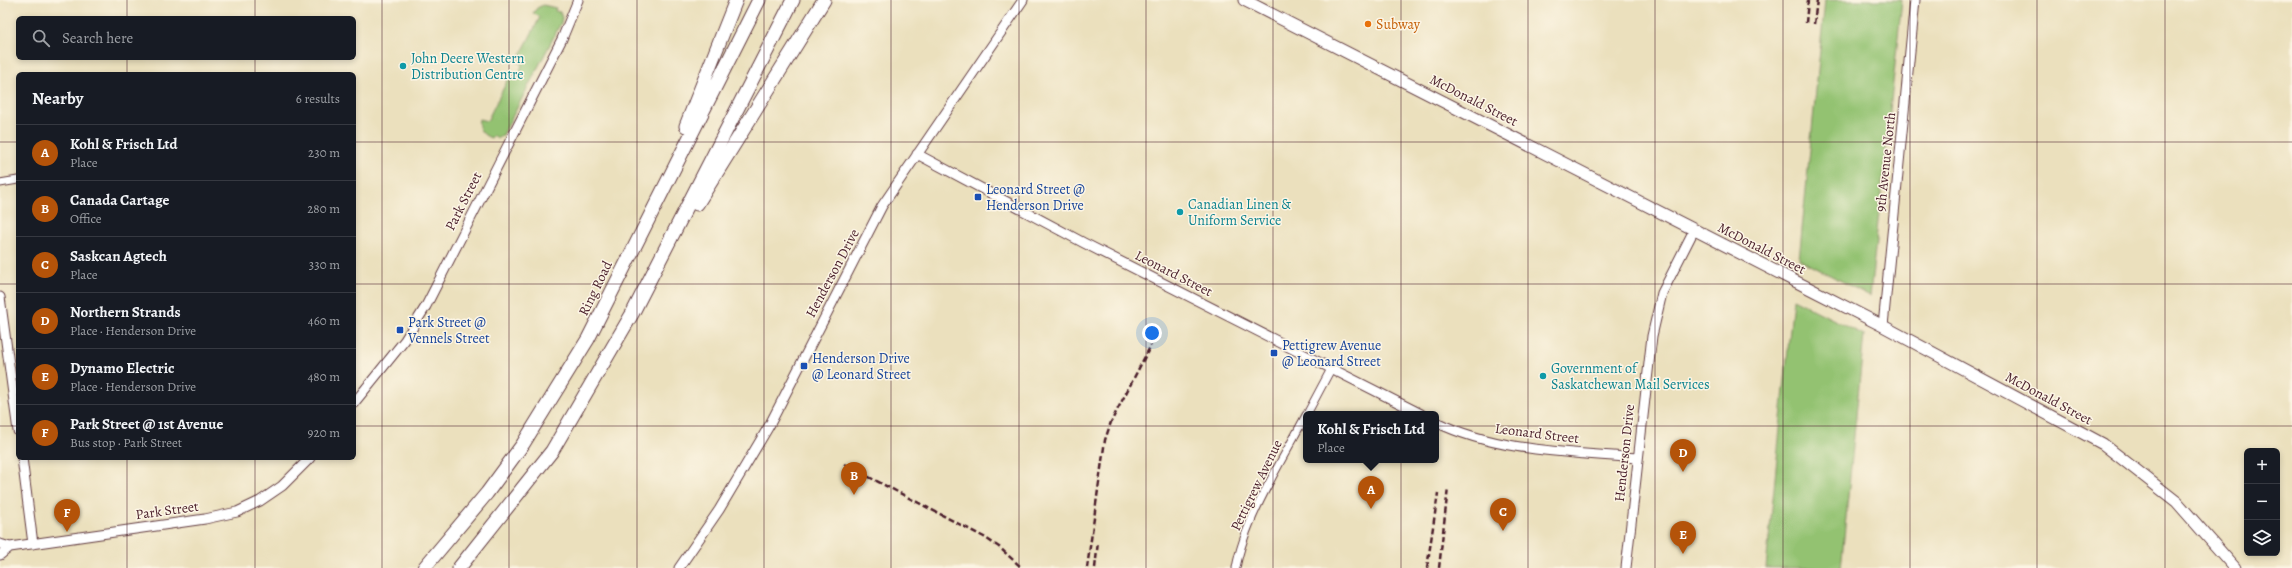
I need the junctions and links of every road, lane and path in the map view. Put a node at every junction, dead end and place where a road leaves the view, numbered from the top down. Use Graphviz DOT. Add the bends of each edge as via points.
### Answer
graph roads {
  1 [pos="578,0"];
  2 [pos="736,0"];
  3 [pos="759,0"];
  4 [pos="793,0"];
  5 [pos="824,0"];
  6 [pos="1023,0"];
  7 [pos="1244,0"];
  8 [pos="1915,0"];
  9 [pos="917,154"];
  10 [pos="16,180"];
  11 [pos="0,183"];
  12 [pos="651,211"];
  13 [pos="1694,230"];
  14 [pos="0,297"];
  15 [pos="632,314"];
  16 [pos="1883,326"];
  17 [pos="1331,369"];
  18 [pos="356,401"];
  19 [pos="1308,411"];
  20 [pos="1415,411"];
  21 [pos="16,416"];
  22 [pos="1303,421"];
  23 [pos="1439,423"];
  24 [pos="1637,458"];
  25 [pos="22,460"];
  26 [pos="308,460"];
  27 [pos="0,544"];
  28 [pos="33,544"];
  29 [pos="10,547"];
  30 [pos="0,555"];
  31 [pos="424,568"];
  32 [pos="459,568"];
  33 [pos="679,568"];
  34 [pos="1236,568"];
  35 [pos="1626,568"];
  36 [pos="2235,568"];
  1 -- 18 [label="street, Park Street" via="562,39 426,306 405,340"];
  2 -- 12 [label="highway"];
  3 -- 12 [label="highway, Ring Road"];
  4 -- 15 [label="highway"];
  5 -- 15 [label="highway" via="722,162"];
  6 -- 9 [label="street, Henderson Drive"];
  7 -- 13 [label="main road, McDonald Street"];
  8 -- 16 [label="street, 9th Avenue North"];
  9 -- 17 [label="street, Leonard Street"];
  9 -- 33 [label="street, Henderson Drive" via="882,206 769,426 719,510"];
  10 -- 11 [label="street"];
  12 -- 31 [label="highway, Ring Road" via="588,339 545,411 488,493"];
  13 -- 16 [label="main road, McDonald Street"];
  13 -- 24 [label="street, Henderson Drive" via="1662,294 1652,336"];
  14 -- 21 [label="street"];
  15 -- 32 [label="highway" via="552,452"];
  16 -- 36 [label="main road, McDonald Street" via="2103,444 2177,502"];
  17 -- 19 [label="street, Pettigrew Avenue"];
  17 -- 20 [label="street, Leonard Street"];
  22 -- 34 [label="street, Pettigrew Avenue" via="1264,494 1240,548"];
  23 -- 24 [label="street, Leonard Street" via="1476,438 1507,445"];
  24 -- 35 [label="street, Henderson Drive"];
  25 -- 28 [label="street"];
  26 -- 28 [label="street, Park Street" via="282,486 237,512"];
  27 -- 29 [label="street, Park Street"];
  28 -- 29 [label="street, Park Street"];
  29 -- 30 [label="street"];
}
